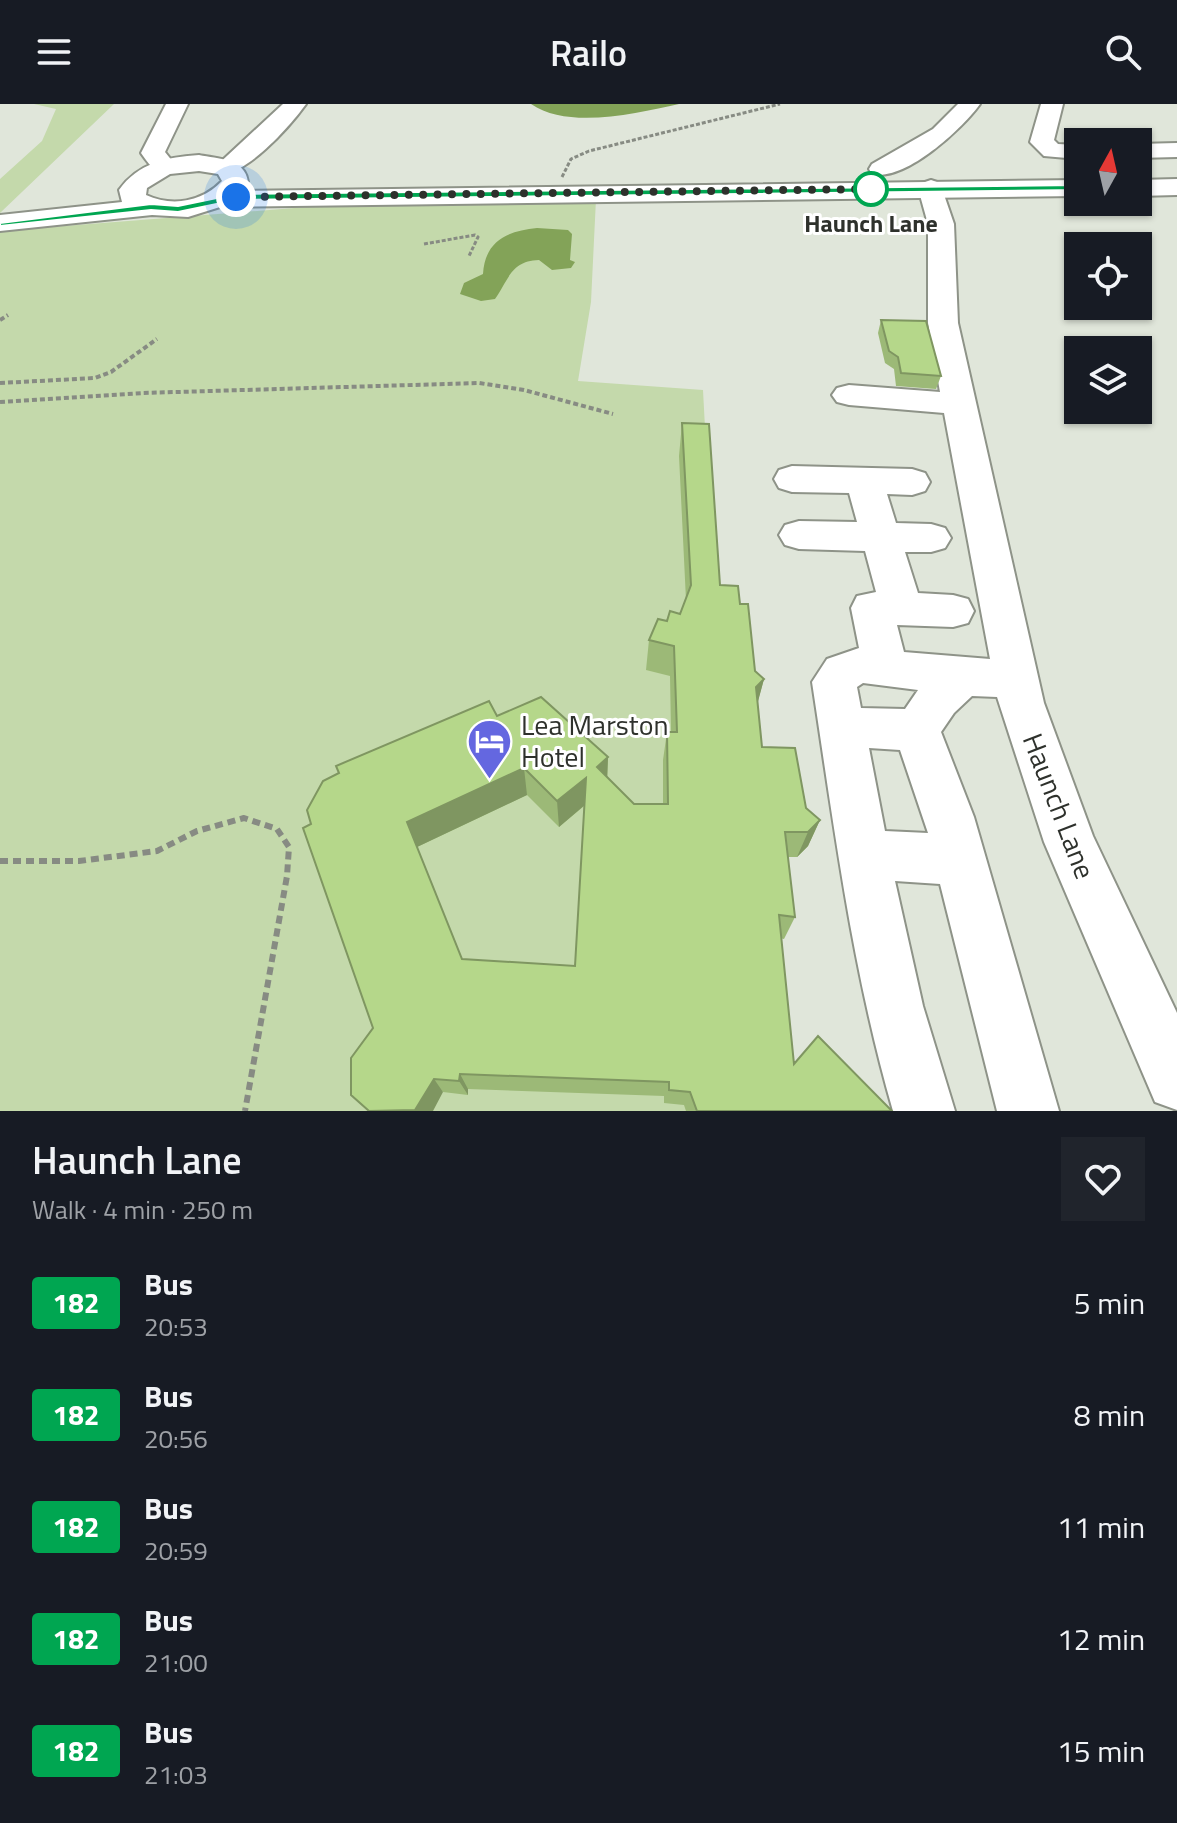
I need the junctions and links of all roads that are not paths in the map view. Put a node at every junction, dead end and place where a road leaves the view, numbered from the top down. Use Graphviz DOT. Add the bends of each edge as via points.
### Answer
graph roads {
  1 [pos="177,104"];
  2 [pos="295,104"];
  3 [pos="969,104"];
  4 [pos="1052,104"];
  5 [pos="1177,150"];
  6 [pos="1064,151"];
  7 [pos="1152,151"];
  8 [pos="165,167"];
  9 [pos="881,169"];
  10 [pos="230,171"];
  11 [pos="137,182"];
  12 [pos="1177,187"];
  13 [pos="931,188"];
  14 [pos="1064,188"];
  15 [pos="1152,188"];
  16 [pos="335,198"];
  17 [pos="217,199"];
  18 [pos="151,207"];
  19 [pos="66,214"];
  20 [pos="0,223"];
  21 [pos="849,395"];
  22 [pos="959,404"];
  23 [pos="792,479"];
  24 [pos="865,482"];
  25 [pos="912,482"];
  26 [pos="799,535"];
  27 [pos="881,538"];
  28 [pos="931,538"];
  29 [pos="902,610"];
  30 [pos="953,611"];
  31 [pos="886,668"];
  32 [pos="990,678"];
  33 [pos="842,727"];
  34 [pos="917,730"];
  35 [pos="865,855"];
  36 [pos="961,860"];
  37 [pos="1177,1079"];
  38 [pos="924,1111"];
  39 [pos="1028,1111"];
  1 -- 8 [label="street" via="153,153"];
  2 -- 10 [label="street"];
  3 -- 9 [label="street" via="958,122"];
  4 -- 6 [label="street" via="1042,142 1052,151"];
  5 -- 7 [label="street"];
  8 -- 10 [label="main road" via="199,163"];
  8 -- 11 [label="main road"];
  10 -- 16 [label="main road"];
  10 -- 17 [label="main road" via="235,182"];
  11 -- 18 [label="main road" via="134,199"];
  11 -- 19 [label="main road" via="105,201"];
  12 -- 15 [label="main road"];
  13 -- 14 [label="main road"];
  13 -- 16 [label="main road"];
  13 -- 22 [label="street, Haunch Lane" via="941,224 943,323"];
  16 -- 17 [label="main road"];
  17 -- 18 [label="main road" via="178,209"];
  18 -- 19 [label="main road"];
  19 -- 20 [label="main road"];
  21 -- 22 [label="street"];
  22 -- 32 [label="street, Haunch Lane"];
  23 -- 24 [label="street"];
  24 -- 25 [label="street"];
  24 -- 27 [label="street"];
  26 -- 27 [label="street"];
  27 -- 28 [label="street"];
  27 -- 29 [label="street"];
  29 -- 30 [label="street"];
  29 -- 31 [label="street" via="872,608"];
  31 -- 32 [label="street"];
  31 -- 33 [label="street" via="862,665 834,682"];
  32 -- 34 [label="street" via="952,683"];
  32 -- 37 [label="street, Haunch Lane" via="1021,703 1070,842"];
  33 -- 34 [label="street"];
  33 -- 35 [label="street"];
  34 -- 36 [label="street"];
  35 -- 36 [label="street"];
  35 -- 38 [label="street" via="902,1045"];
  36 -- 39 [label="street"];
}
